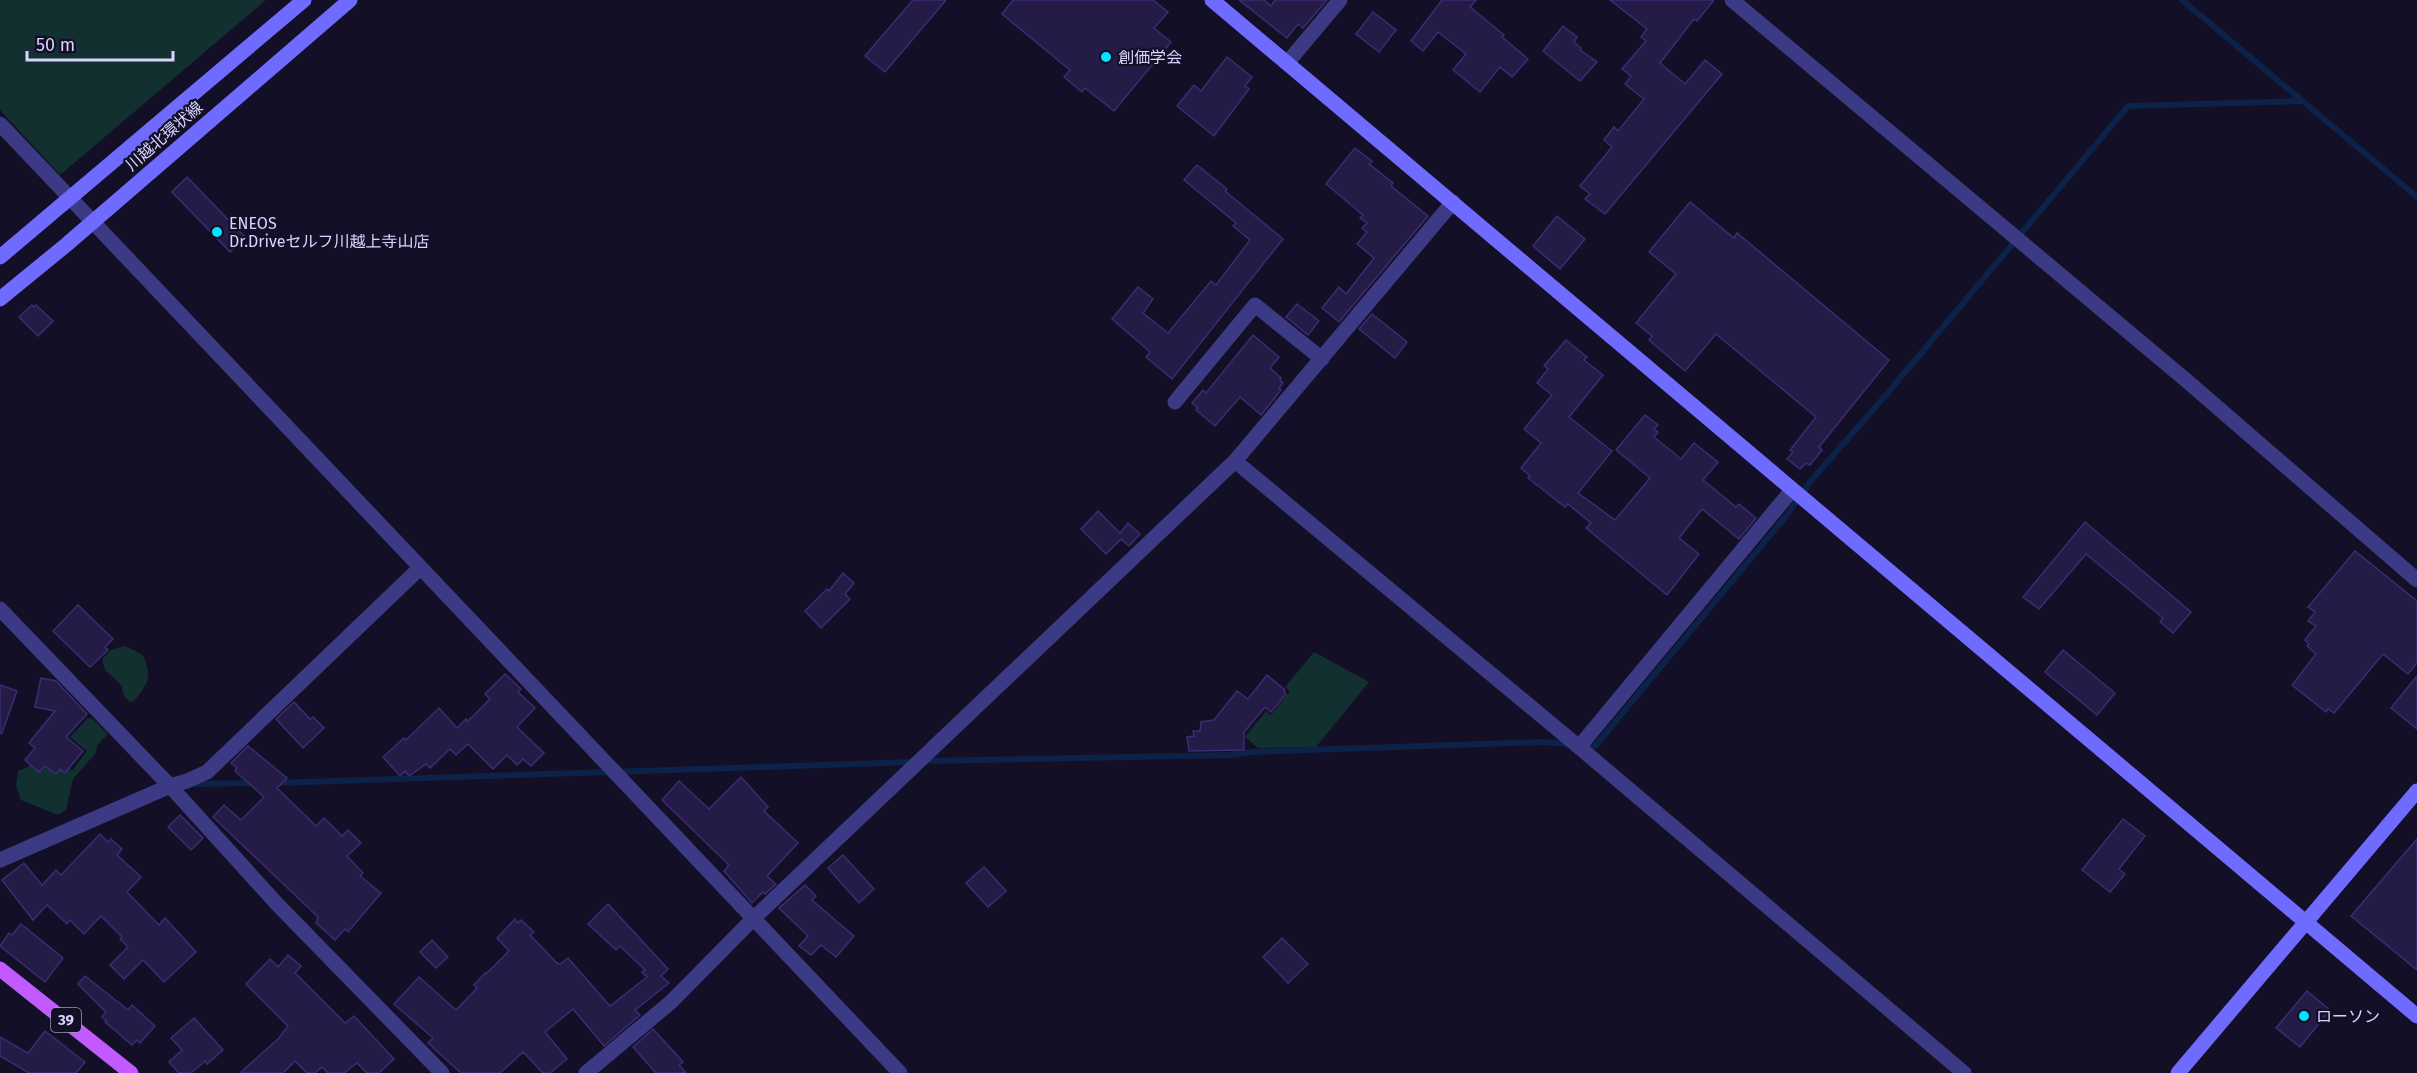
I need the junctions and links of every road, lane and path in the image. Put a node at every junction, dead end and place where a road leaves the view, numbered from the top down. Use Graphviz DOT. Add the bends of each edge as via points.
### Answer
graph roads {
  1 [pos="304,0"];
  2 [pos="350,0"];
  3 [pos="1212,0"];
  4 [pos="1340,0"];
  5 [pos="1732,0"];
  6 [pos="1287,63"];
  7 [pos="0,124"];
  8 [pos="70,198"];
  9 [pos="1453,202"];
  10 [pos="92,221"];
  11 [pos="0,257"];
  12 [pos="0,298"];
  13 [pos="1322,358"];
  14 [pos="1175,402"];
  15 [pos="1235,461"];
  16 [pos="1792,490"];
  17 [pos="420,568"];
  18 [pos="2417,580"];
  19 [pos="0,609"];
  20 [pos="1579,747"];
  21 [pos="170,786"];
  22 [pos="2417,791"];
  23 [pos="0,860"];
  24 [pos="753,919"];
  25 [pos="2306,922"];
  26 [pos="0,969"];
  27 [pos="2417,1016"];
  28 [pos="131,1073"];
  29 [pos="442,1073"];
  30 [pos="586,1073"];
  31 [pos="900,1073"];
  32 [pos="1964,1073"];
  33 [pos="2178,1073"];
  1 -- 8 [label="street, 川越北環状線"];
  2 -- 10 [label="street, 川越北環状線"];
  3 -- 6 [label="street"];
  4 -- 6 [label="street"];
  5 -- 18 [label="street" via="2187,381"];
  6 -- 9 [label="street"];
  7 -- 8 [label="street"];
  8 -- 10 [label="street"];
  8 -- 11 [label="street, 川越北環状線"];
  9 -- 13 [label="street"];
  9 -- 16 [label="street"];
  10 -- 12 [label="street, 川越北環状線"];
  10 -- 17 [label="street"];
  13 -- 14 [label="street" via="1255,305"];
  13 -- 15 [label="street"];
  15 -- 20 [label="street"];
  15 -- 24 [label="street"];
  16 -- 20 [label="street"];
  16 -- 25 [label="street"];
  17 -- 21 [label="street" via="207,772"];
  17 -- 24 [label="street"];
  19 -- 21 [label="street"];
  20 -- 32 [label="street"];
  21 -- 23 [label="street"];
  21 -- 29 [label="street" via="278,905"];
  22 -- 25 [label="street"];
  24 -- 30 [label="street" via="670,1002"];
  24 -- 31 [label="street"];
  25 -- 27 [label="street"];
  25 -- 33 [label="street"];
  26 -- 28 [label="main road, 39"];
}
